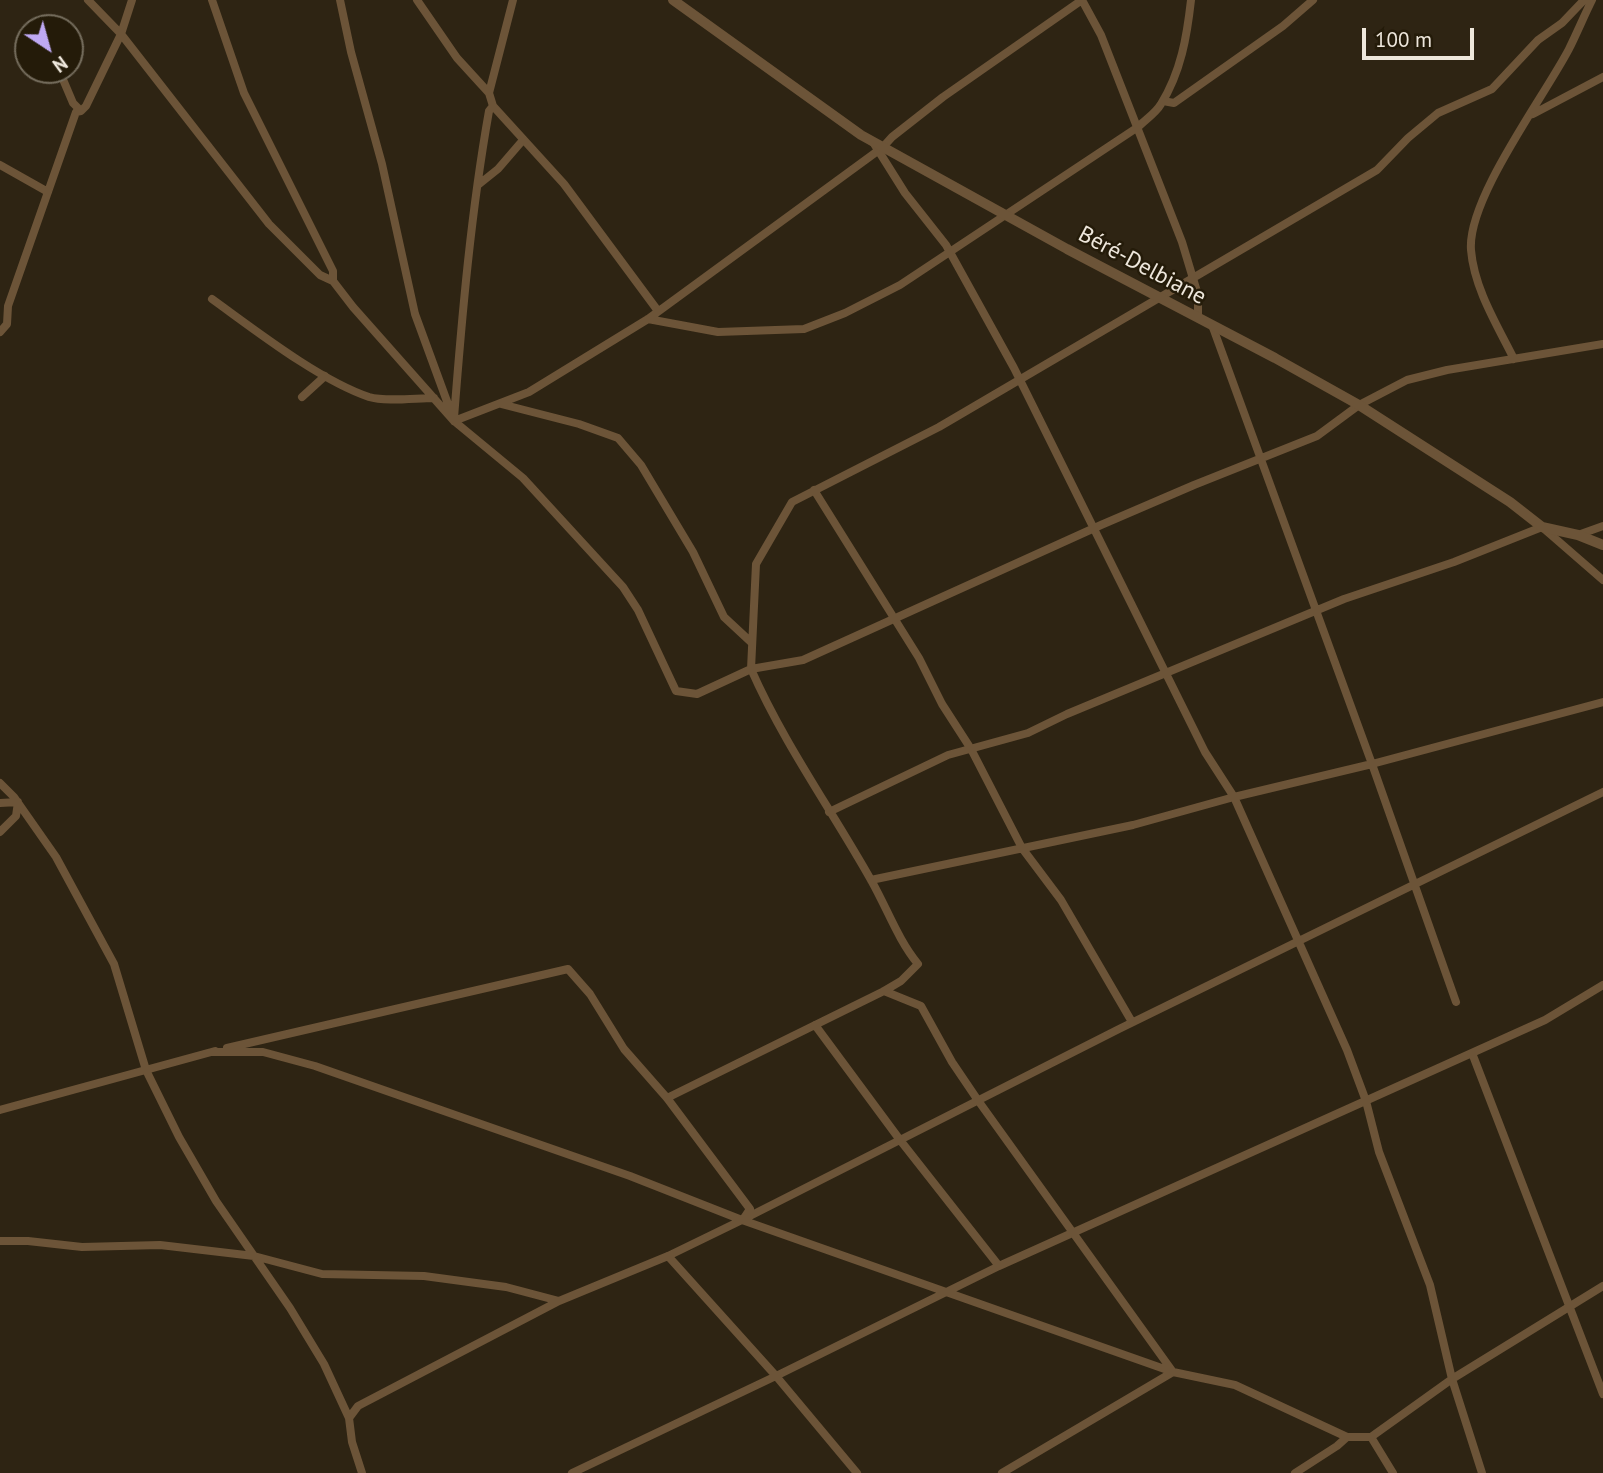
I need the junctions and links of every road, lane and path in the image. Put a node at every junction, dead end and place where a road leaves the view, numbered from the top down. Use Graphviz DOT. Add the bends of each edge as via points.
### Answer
graph roads {
  1 [pos="88,0"];
  2 [pos="132,0"];
  3 [pos="212,0"];
  4 [pos="340,0"];
  5 [pos="417,0"];
  6 [pos="513,0"];
  7 [pos="673,0"];
  8 [pos="1082,0"];
  9 [pos="1191,0"];
  10 [pos="1313,0"];
  11 [pos="1584,0"];
  12 [pos="1592,0"];
  13 [pos="121,34"];
  14 [pos="1603,77"];
  15 [pos="65,84"];
  16 [pos="489,93"];
  17 [pos="1163,101"];
  18 [pos="493,106"];
  19 [pos="81,111"];
  20 [pos="1530,116"];
  21 [pos="1138,127"];
  22 [pos="523,140"];
  23 [pos="878,146"];
  24 [pos="0,165"];
  25 [pos="478,185"];
  26 [pos="48,192"];
  27 [pos="1007,216"];
  28 [pos="951,253"];
  29 [pos="1193,279"];
  30 [pos="333,281"];
  31 [pos="1159,297"];
  32 [pos="212,299"];
  33 [pos="659,311"];
  34 [pos="1198,317"];
  35 [pos="648,318"];
  36 [pos="1212,325"];
  37 [pos="0,332"];
  38 [pos="1603,344"];
  39 [pos="1514,359"];
  40 [pos="326,376"];
  41 [pos="1020,379"];
  42 [pos="302,397"];
  43 [pos="434,398"];
  44 [pos="499,404"];
  45 [pos="1359,405"];
  46 [pos="454,421"];
  47 [pos="1261,459"];
  48 [pos="814,490"];
  49 [pos="1603,526"];
  50 [pos="1542,527"];
  51 [pos="1094,528"];
  52 [pos="1578,535"];
  53 [pos="1603,545"];
  54 [pos="1603,580"];
  55 [pos="1315,611"];
  56 [pos="895,617"];
  57 [pos="751,643"];
  58 [pos="751,669"];
  59 [pos="1166,674"];
  60 [pos="1603,702"];
  61 [pos="971,749"];
  62 [pos="1372,764"];
  63 [pos="0,783"];
  64 [pos="1603,792"];
  65 [pos="1234,797"];
  66 [pos="18,802"];
  67 [pos="0,803"];
  68 [pos="829,811"];
  69 [pos="0,832"];
  70 [pos="1022,848"];
  71 [pos="871,880"];
  72 [pos="1415,885"];
  73 [pos="1298,941"];
  74 [pos="1603,985"];
  75 [pos="884,991"];
  76 [pos="1456,1002"];
  77 [pos="1132,1023"];
  78 [pos="815,1024"];
  79 [pos="212,1052"];
  80 [pos="1472,1053"];
  81 [pos="146,1070"];
  82 [pos="667,1098"];
  83 [pos="977,1099"];
  84 [pos="1366,1101"];
  85 [pos="0,1110"];
  86 [pos="900,1140"];
  87 [pos="742,1220"];
  88 [pos="1073,1234"];
  89 [pos="0,1241"];
  90 [pos="254,1256"];
  91 [pos="668,1256"];
  92 [pos="999,1266"];
  93 [pos="1603,1286"];
  94 [pos="948,1291"];
  95 [pos="559,1301"];
  96 [pos="1571,1307"];
  97 [pos="1173,1372"];
  98 [pos="776,1376"];
  99 [pos="1452,1379"];
  100 [pos="1603,1394"];
  101 [pos="349,1419"];
  102 [pos="1346,1437"];
  103 [pos="1371,1437"];
  104 [pos="362,1473"];
  105 [pos="572,1473"];
  106 [pos="857,1473"];
  107 [pos="1002,1473"];
  108 [pos="1295,1473"];
  109 [pos="1393,1473"];
  110 [pos="1482,1473"];
  1 -- 13 [label="street"];
  2 -- 13 [label="street"];
  3 -- 30 [label="street" via="244,93 333,271"];
  4 -- 46 [label="street" via="415,314"];
  5 -- 16 [label="street" via="457,58"];
  6 -- 16 [label="street"];
  7 -- 23 [label="street, Béré-Delbiane"];
  8 -- 21 [label="street"];
  8 -- 23 [label="street"];
  9 -- 17 [label="street" via="1186,44"];
  10 -- 17 [label="street" via="1174,103"];
  11 -- 29 [label="street" via="1492,89 1438,113 1377,170"];
  12 -- 20 [label="street"];
  13 -- 19 [label="street"];
  13 -- 30 [label="street" via="270,224 320,275"];
  14 -- 20 [label="street"];
  15 -- 19 [label="street"];
  16 -- 18 [label="street"];
  17 -- 21 [label="street"];
  18 -- 22 [label="street"];
  18 -- 25 [label="street"];
  19 -- 26 [label="street" via="76,112"];
  20 -- 39 [label="street" via="1482,200 1471,248 1476,279"];
  21 -- 27 [label="street"];
  21 -- 29 [label="street"];
  22 -- 25 [label="street"];
  22 -- 33 [label="street" via="575,199"];
  23 -- 27 [label="street, Béré-Delbiane"];
  23 -- 28 [label="street" via="905,193"];
  23 -- 33 [label="street"];
  24 -- 26 [label="street"];
  25 -- 46 [label="street" via="465,278"];
  26 -- 37 [label="street" via="8,306 7,324"];
  27 -- 28 [label="street"];
  27 -- 31 [label="street, Béré-Delbiane"];
  28 -- 35 [label="street" via="900,285 804,329 718,332"];
  28 -- 41 [label="street"];
  29 -- 31 [label="street"];
  29 -- 34 [label="street"];
  30 -- 43 [label="street"];
  31 -- 34 [label="street, Béré-Delbiane"];
  31 -- 41 [label="street"];
  32 -- 40 [label="street"];
  33 -- 35 [label="street"];
  34 -- 36 [label="street, Béré-Delbiane"];
  35 -- 44 [label="street" via="529,392"];
  36 -- 45 [label="street, Béré-Delbiane"];
  36 -- 47 [label="street"];
  38 -- 39 [label="street"];
  39 -- 45 [label="street" via="1407,380"];
  40 -- 42 [label="street"];
  40 -- 43 [label="street" via="371,398"];
  41 -- 48 [label="street" via="939,427"];
  41 -- 51 [label="street"];
  43 -- 46 [label="street"];
  44 -- 46 [label="street"];
  44 -- 57 [label="street" via="618,438 641,465 693,552 724,617"];
  45 -- 47 [label="street" via="1317,436"];
  45 -- 50 [label="street, Béré-Delbiane"];
  46 -- 58 [label="street" via="523,478 623,587 676,691 697,694"];
  47 -- 51 [label="street"];
  47 -- 55 [label="street"];
  48 -- 56 [label="street"];
  48 -- 57 [label="street" via="792,502 756,564"];
  49 -- 52 [label="street"];
  50 -- 52 [label="street, Béré-Delbiane"];
  50 -- 54 [label="street"];
  50 -- 55 [label="street"];
  51 -- 56 [label="street"];
  51 -- 59 [label="street"];
  52 -- 53 [label="street, Béré-Delbiane"];
  55 -- 59 [label="street"];
  55 -- 62 [label="street"];
  56 -- 58 [label="street" via="803,660"];
  56 -- 61 [label="street"];
  57 -- 58 [label="street"];
  58 -- 68 [label="street" via="767,706"];
  59 -- 61 [label="street" via="1028,733"];
  59 -- 65 [label="street" via="1205,752"];
  60 -- 62 [label="street"];
  61 -- 68 [label="street" via="948,755"];
  61 -- 70 [label="street"];
  62 -- 65 [label="street"];
  62 -- 72 [label="street"];
  63 -- 66 [label="street"];
  64 -- 72 [label="street"];
  65 -- 70 [label="street" via="1133,825"];
  65 -- 73 [label="street"];
  66 -- 67 [label="street"];
  66 -- 69 [label="street" via="16,816"];
  66 -- 81 [label="street" via="55,857 114,964"];
  68 -- 71 [label="street"];
  70 -- 71 [label="street"];
  70 -- 77 [label="street" via="1061,900"];
  71 -- 75 [label="street" via="918,964"];
  72 -- 73 [label="street"];
  72 -- 76 [label="street"];
  73 -- 77 [label="street"];
  73 -- 84 [label="street"];
  74 -- 80 [label="street" via="1545,1020"];
  75 -- 78 [label="street"];
  75 -- 83 [label="street" via="921,1006"];
  77 -- 83 [label="street"];
  78 -- 82 [label="street"];
  78 -- 86 [label="street"];
  79 -- 81 [label="street"];
  79 -- 82 [label="street" via="568,969 590,994 624,1049"];
  79 -- 87 [label="street" via="263,1052 316,1066"];
  80 -- 84 [label="street"];
  80 -- 96 [label="street"];
  81 -- 85 [label="street"];
  81 -- 90 [label="street" via="198,1169"];
  82 -- 87 [label="street" via="750,1209"];
  83 -- 86 [label="street"];
  83 -- 88 [label="street"];
  84 -- 88 [label="street"];
  84 -- 99 [label="street" via="1379,1152 1430,1285"];
  86 -- 87 [label="street"];
  86 -- 92 [label="street"];
  87 -- 91 [label="street"];
  87 -- 94 [label="street"];
  88 -- 92 [label="street"];
  88 -- 97 [label="street"];
  89 -- 90 [label="street" via="82,1247 160,1245"];
  90 -- 95 [label="street" via="322,1275 424,1276 506,1287"];
  90 -- 101 [label="street" via="324,1364"];
  91 -- 95 [label="street"];
  91 -- 98 [label="street"];
  92 -- 94 [label="street"];
  93 -- 96 [label="street"];
  94 -- 97 [label="street"];
  94 -- 98 [label="street"];
  95 -- 101 [label="street" via="358,1406"];
  96 -- 99 [label="street"];
  96 -- 100 [label="street"];
  97 -- 102 [label="street" via="1235,1385"];
  97 -- 107 [label="street"];
  98 -- 105 [label="street"];
  98 -- 106 [label="street"];
  99 -- 103 [label="street"];
  99 -- 110 [label="street"];
  101 -- 104 [label="street"];
  102 -- 103 [label="street"];
  102 -- 108 [label="street"];
  103 -- 109 [label="street"];
}
